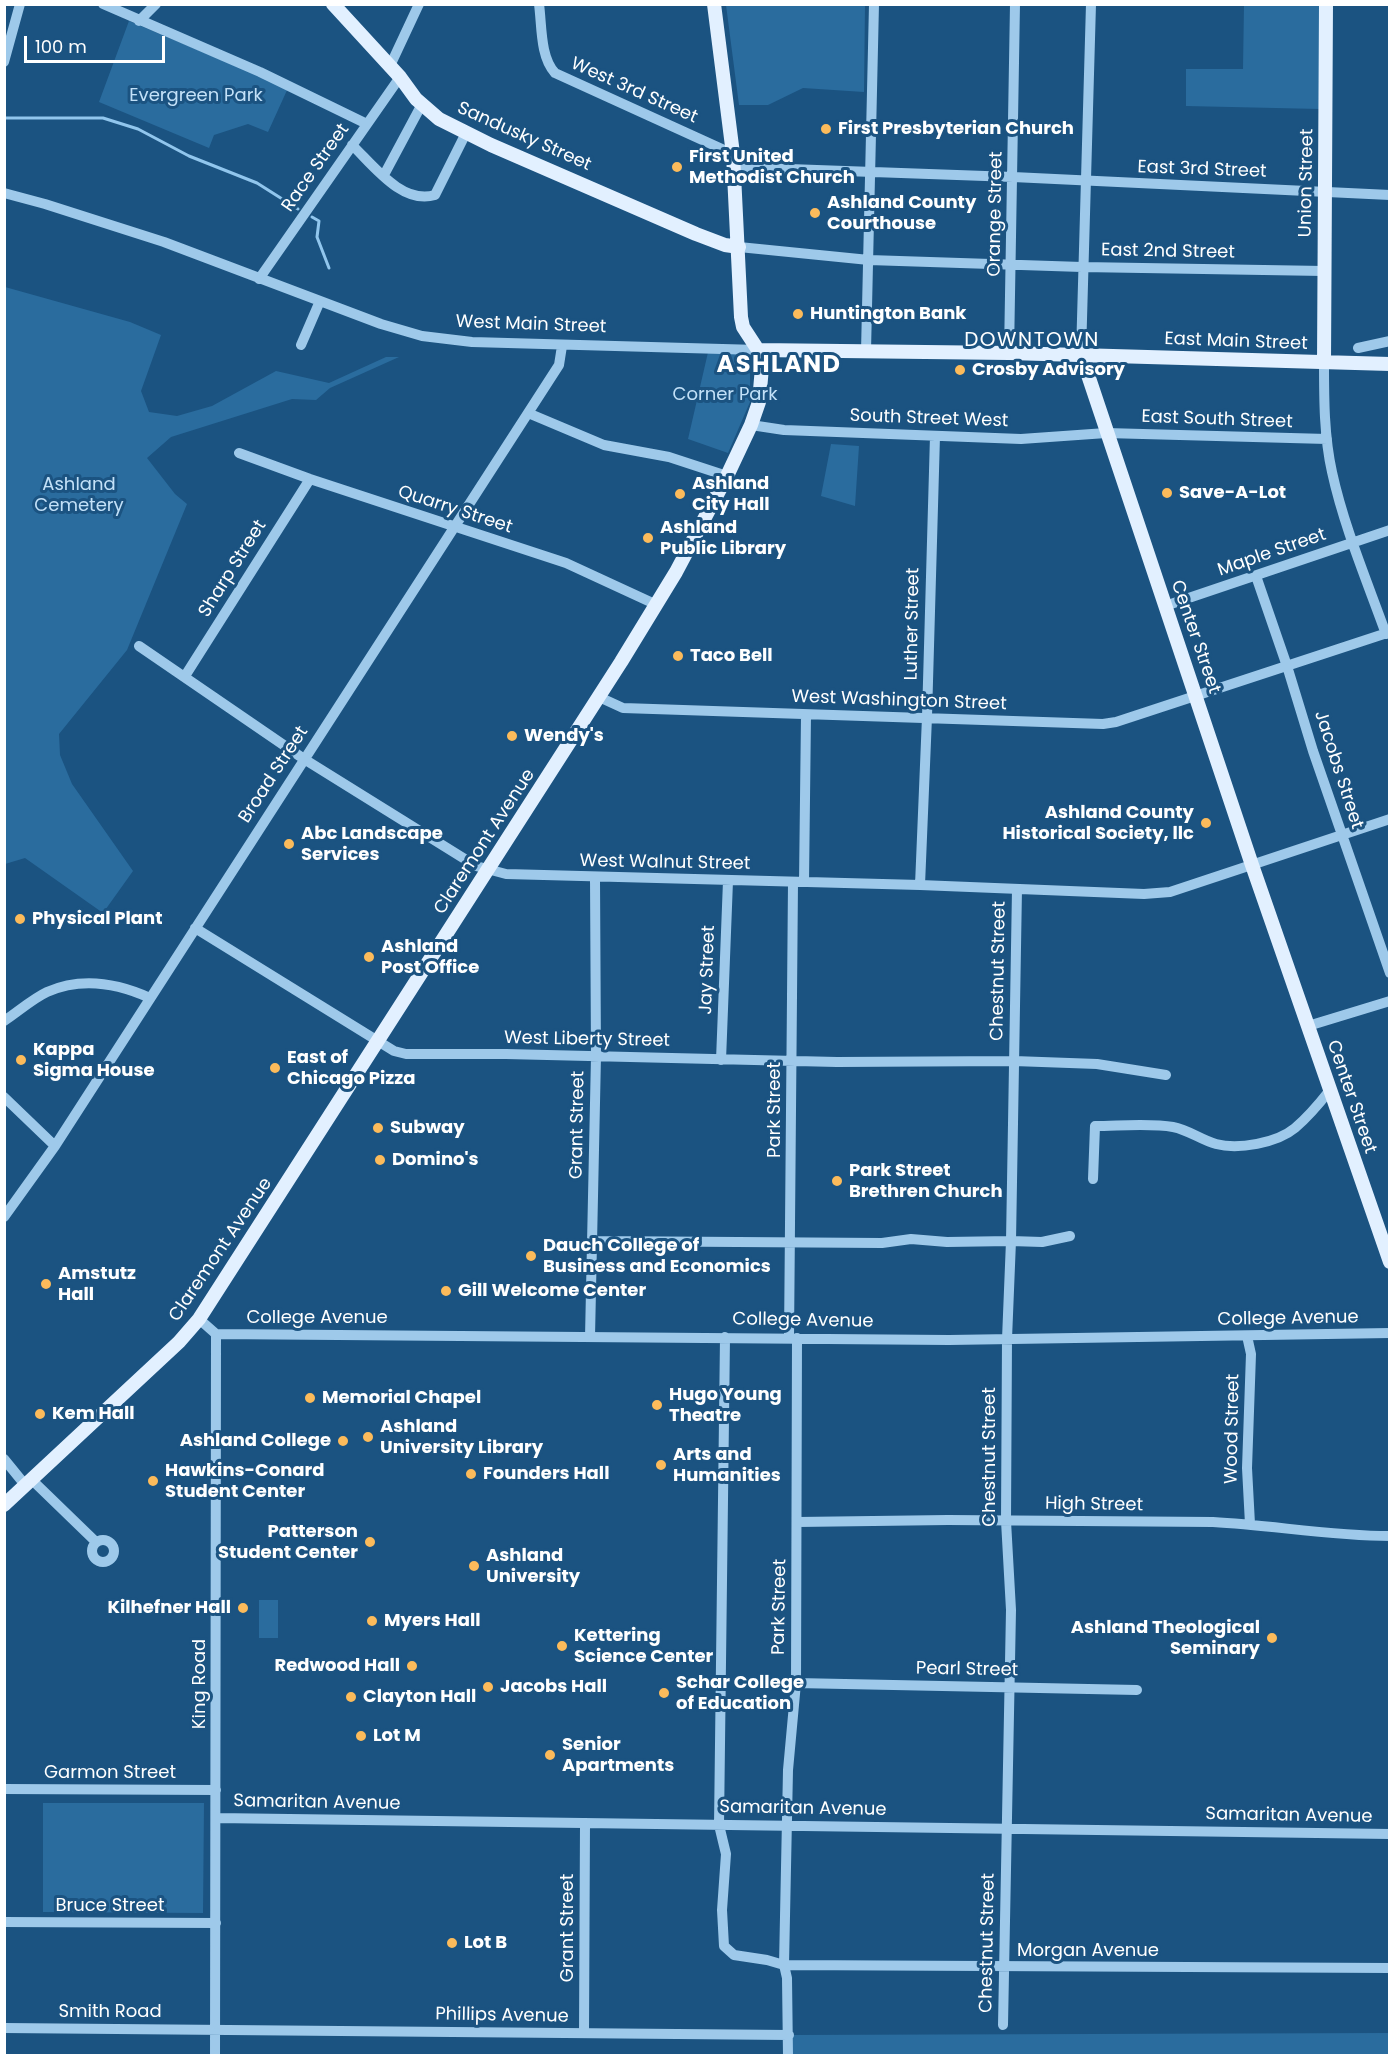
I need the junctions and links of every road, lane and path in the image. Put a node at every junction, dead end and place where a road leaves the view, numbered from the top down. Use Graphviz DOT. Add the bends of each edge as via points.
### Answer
graph roads {
  1 [pos="20,4"];
  2 [pos="103,4"];
  3 [pos="156,4"];
  4 [pos="333,4"];
  5 [pos="419,4"];
  6 [pos="539,4"];
  7 [pos="714,4"];
  8 [pos="873,4"];
  9 [pos="1015,4"];
  10 [pos="1091,4"];
  11 [pos="1326,4"];
  12 [pos="139,21"];
  13 [pos="4,62"];
  14 [pos="390,66"];
  15 [pos="400,77"];
  16 [pos="422,104"];
  17 [pos="367,124"];
  18 [pos="466,133"];
  19 [pos="352,145"];
  20 [pos="733,161"];
  21 [pos="870,172"];
  22 [pos="384,175"];
  23 [pos="1013,177"];
  24 [pos="1085,181"];
  25 [pos="1324,192"];
  26 [pos="4,193"];
  27 [pos="1389,195"];
  28 [pos="739,247"];
  29 [pos="868,260"];
  30 [pos="1011,264"];
  31 [pos="1082,267"];
  32 [pos="1324,271"];
  33 [pos="260,279"];
  34 [pos="320,301"];
  35 [pos="1389,341"];
  36 [pos="301,345"];
  37 [pos="562,346"];
  38 [pos="1358,348"];
  39 [pos="758,350"];
  40 [pos="866,351"];
  41 [pos="1009,353"];
  42 [pos="1080,354"];
  43 [pos="1324,362"];
  44 [pos="1389,364"];
  45 [pos="528,413"];
  46 [pos="751,425"];
  47 [pos="1106,433"];
  48 [pos="935,436"];
  49 [pos="1327,439"];
  50 [pos="239,453"];
  51 [pos="727,476"];
  52 [pos="310,479"];
  53 [pos="454,527"];
  54 [pos="1389,530"];
  55 [pos="1353,543"];
  56 [pos="1256,576"];
  57 [pos="657,605"];
  58 [pos="1165,606"];
  59 [pos="1388,633"];
  60 [pos="139,646"];
  61 [pos="1287,666"];
  62 [pos="185,676"];
  63 [pos="1196,695"];
  64 [pos="599,697"];
  65 [pos="806,715"];
  66 [pos="927,717"];
  67 [pos="304,759"];
  68 [pos="1389,819"];
  69 [pos="1342,835"];
  70 [pos="1252,865"];
  71 [pos="488,870"];
  72 [pos="596,878"];
  73 [pos="728,881"];
  74 [pos="799,882"];
  75 [pos="920,885"];
  76 [pos="1017,890"];
  77 [pos="195,928"];
  78 [pos="1389,974"];
  79 [pos="150,998"];
  80 [pos="1389,1000"];
  81 [pos="4,1021"];
  82 [pos="1308,1026"];
  83 [pos="379,1041"];
  84 [pos="596,1056"];
  85 [pos="721,1060"];
  86 [pos="791,1061"];
  87 [pos="1014,1061"];
  88 [pos="1166,1075"];
  89 [pos="1330,1090"];
  90 [pos="4,1097"];
  91 [pos="55,1146"];
  92 [pos="1093,1179"];
  93 [pos="4,1217"];
  94 [pos="1070,1236"];
  95 [pos="593,1241"];
  96 [pos="1011,1241"];
  97 [pos="790,1242"];
  98 [pos="1389,1262"];
  99 [pos="199,1319"];
  100 [pos="1389,1333"];
  101 [pos="216,1334"];
  102 [pos="1247,1336"];
  103 [pos="590,1337"];
  104 [pos="725,1337"];
  105 [pos="793,1338"];
  106 [pos="1007,1339"];
  107 [pos="4,1458"];
  108 [pos="29,1483"];
  109 [pos="4,1505"];
  110 [pos="1006,1521"];
  111 [pos="798,1522"];
  112 [pos="1250,1524"];
  113 [pos="1389,1536"];
  114 [pos="96,1542"];
  115 [pos="796,1683"];
  116 [pos="1008,1687"];
  117 [pos="1137,1690"];
  118 [pos="4,1789"];
  119 [pos="216,1790"];
  120 [pos="216,1818"];
  121 [pos="585,1823"];
  122 [pos="719,1825"];
  123 [pos="787,1826"];
  124 [pos="1006,1829"];
  125 [pos="1389,1834"];
  126 [pos="4,1922"];
  127 [pos="216,1923"];
  128 [pos="784,1965"];
  129 [pos="1005,1967"];
  130 [pos="1389,1968"];
  131 [pos="1003,2025"];
  132 [pos="4,2028"];
  133 [pos="216,2030"];
  134 [pos="584,2033"];
  135 [pos="789,2035"];
  136 [pos="215,2055"];
  137 [pos="788,2055"];
  1 -- 13 [label="street"];
  2 -- 12 [label="street"];
  3 -- 12 [label="street"];
  4 -- 14 [label="main road, Sandusky Street"];
  5 -- 14 [label="street"];
  6 -- 20 [label="street, West 3rd Street" via="548,64 555,73"];
  7 -- 20 [label="main road"];
  8 -- 21 [label="street"];
  9 -- 23 [label="street, Orange Street"];
  10 -- 24 [label="street, Center Street"];
  11 -- 25 [label="main road, Union Street"];
  12 -- 17 [label="street" via="260,72"];
  14 -- 15 [label="main road, Sandusky Street"];
  15 -- 16 [label="main road, Sandusky Street"];
  15 -- 17 [label="street, Race Street"];
  16 -- 18 [label="main road, Sandusky Street"];
  16 -- 22 [label="street"];
  17 -- 19 [label="street, Race Street"];
  18 -- 22 [label="street" via="435,195 423,197 408,192"];
  18 -- 28 [label="main road, Sandusky Street" via="712,241"];
  19 -- 22 [label="street"];
  19 -- 33 [label="street, Race Street"];
  20 -- 21 [label="street, West 3rd Street"];
  20 -- 28 [label="main road"];
  21 -- 23 [label="street, West 3rd Street"];
  21 -- 29 [label="street"];
  23 -- 24 [label="street, East 3rd Street"];
  23 -- 30 [label="street, Orange Street"];
  24 -- 25 [label="street, East 3rd Street"];
  24 -- 31 [label="street, Center Street"];
  25 -- 27 [label="street, East 3rd Street"];
  25 -- 32 [label="main road, Union Street"];
  26 -- 33 [label="street, West Main Street" via="140,234"];
  28 -- 29 [label="street, East 2nd Street"];
  28 -- 39 [label="main road" via="743,327"];
  29 -- 30 [label="street, East 2nd Street"];
  29 -- 40 [label="street"];
  30 -- 31 [label="street, East 2nd Street"];
  30 -- 41 [label="street, Orange Street"];
  31 -- 32 [label="street, East 2nd Street"];
  31 -- 42 [label="street, Center Street"];
  32 -- 43 [label="main road, Union Street"];
  33 -- 34 [label="street, West Main Street"];
  34 -- 36 [label="street"];
  34 -- 37 [label="street, West Main Street" via="430,337"];
  35 -- 38 [label="street"];
  37 -- 39 [label="street, West Main Street"];
  37 -- 45 [label="street, Broad Street" via="559,365"];
  39 -- 40 [label="main road, West Main Street"];
  39 -- 46 [label="main road, Claremont Avenue" via="761,391"];
  40 -- 41 [label="main road, West Main Street"];
  41 -- 42 [label="main road, West Main Street"];
  42 -- 43 [label="main road, East Main Street"];
  42 -- 47 [label="main road, Center Street"];
  43 -- 44 [label="main road, East Main Street"];
  43 -- 49 [label="street"];
  45 -- 51 [label="street" via="604,444"];
  45 -- 53 [label="street, Broad Street"];
  46 -- 48 [label="street, South Street West" via="784,430"];
  46 -- 51 [label="main road, Claremont Avenue"];
  47 -- 48 [label="street, South Street West" via="1021,439"];
  47 -- 49 [label="street, East South Street"];
  47 -- 58 [label="main road, Center Street"];
  48 -- 66 [label="street, Luther Street"];
  49 -- 55 [label="street" via="1334,482"];
  50 -- 52 [label="street, Quarry Street"];
  51 -- 57 [label="main road, Claremont Avenue"];
  52 -- 53 [label="street, Quarry Street"];
  52 -- 62 [label="street, Sharp Street"];
  53 -- 57 [label="street, Quarry Street" via="566,563"];
  53 -- 67 [label="street, Broad Street"];
  54 -- 55 [label="street, Maple Street"];
  55 -- 56 [label="street, Maple Street"];
  55 -- 59 [label="street"];
  56 -- 58 [label="street, Maple Street"];
  56 -- 61 [label="street, Jacobs Street"];
  57 -- 64 [label="main road, Claremont Avenue"];
  58 -- 63 [label="main road, Center Street"];
  59 -- 61 [label="street, West Washington Street"];
  60 -- 62 [label="street, West Walnut Street"];
  61 -- 63 [label="street, West Washington Street"];
  61 -- 69 [label="street, Jacobs Street"];
  62 -- 67 [label="street, West Walnut Street"];
  63 -- 66 [label="street, West Washington Street" via="1103,724"];
  63 -- 70 [label="main road, Center Street"];
  64 -- 65 [label="street, West Washington Street" via="623,708"];
  64 -- 71 [label="main road, Claremont Avenue"];
  65 -- 66 [label="street, West Washington Street"];
  65 -- 74 [label="street, Park Street"];
  66 -- 75 [label="street, Luther Street"];
  67 -- 71 [label="street, West Walnut Street"];
  67 -- 77 [label="street, Broad Street"];
  68 -- 69 [label="street, West Walnut Street"];
  69 -- 70 [label="street, West Walnut Street"];
  69 -- 78 [label="street, Jacobs Street"];
  70 -- 76 [label="street, West Walnut Street" via="1170,892"];
  70 -- 82 [label="main road, Center Street"];
  71 -- 72 [label="street, West Walnut Street"];
  71 -- 83 [label="main road, Claremont Avenue"];
  72 -- 73 [label="street, West Walnut Street"];
  72 -- 84 [label="street, Grant Street"];
  73 -- 74 [label="street, West Walnut Street"];
  73 -- 85 [label="street, Jay Street"];
  74 -- 75 [label="street, West Walnut Street"];
  74 -- 86 [label="street, Park Street"];
  75 -- 76 [label="street, West Walnut Street"];
  76 -- 87 [label="street, Chestnut Street"];
  77 -- 79 [label="street, Broad Street"];
  77 -- 83 [label="street, West Liberty Street"];
  79 -- 81 [label="street" via="108,984 63,986 44,993"];
  79 -- 91 [label="street, Broad Street"];
  80 -- 82 [label="street"];
  82 -- 89 [label="main road, Center Street"];
  83 -- 84 [label="street, West Liberty Street" via="406,1054"];
  83 -- 99 [label="main road, Claremont Avenue"];
  84 -- 85 [label="street, West Liberty Street"];
  84 -- 95 [label="street, Grant Street"];
  85 -- 86 [label="street, West Liberty Street"];
  86 -- 87 [label="street, West Liberty Street"];
  86 -- 97 [label="street, Park Street"];
  87 -- 88 [label="street, West Liberty Street" via="1096,1064"];
  87 -- 96 [label="street, Chestnut Street"];
  89 -- 92 [label="street" via="1294,1129 1263,1142 1239,1146 1207,1142 1189,1131 1172,1127 1095,1126"];
  89 -- 98 [label="main road, Center Street"];
  90 -- 91 [label="street"];
  91 -- 93 [label="street, Broad Street"];
  94 -- 96 [label="street" via="1050,1242"];
  95 -- 97 [label="street"];
  95 -- 103 [label="street, Grant Street"];
  96 -- 97 [label="street"];
  96 -- 106 [label="street, Chestnut Street"];
  97 -- 105 [label="street, Park Street"];
  99 -- 101 [label="street"];
  99 -- 108 [label="main road, Claremont Avenue"];
  100 -- 102 [label="street, College Avenue"];
  101 -- 103 [label="street, College Avenue"];
  101 -- 119 [label="street, King Road"];
  102 -- 106 [label="street, College Avenue"];
  102 -- 112 [label="street, Wood Street" via="1251,1354 1247,1468"];
  103 -- 104 [label="street, College Avenue"];
  104 -- 105 [label="street, College Avenue"];
  104 -- 122 [label="street"];
  105 -- 106 [label="street, College Avenue"];
  105 -- 111 [label="street, Park Street"];
  106 -- 110 [label="street, Chestnut Street"];
  107 -- 108 [label="street"];
  108 -- 109 [label="main road, Claremont Avenue"];
  108 -- 114 [label="street"];
  110 -- 111 [label="street, High Street"];
  110 -- 112 [label="street, High Street"];
  110 -- 116 [label="street, Chestnut Street" via="1011,1610"];
  111 -- 115 [label="street, Park Street"];
  112 -- 113 [label="street, High Street"];
  115 -- 116 [label="street, Pearl Street"];
  115 -- 123 [label="street, Park Street"];
  116 -- 117 [label="street, Pearl Street"];
  116 -- 124 [label="street, Chestnut Street"];
  118 -- 119 [label="street, Garmon Street"];
  119 -- 120 [label="street, King Road"];
  120 -- 121 [label="street, Samaritan Avenue"];
  120 -- 127 [label="street, King Road"];
  121 -- 122 [label="street, Samaritan Avenue"];
  121 -- 134 [label="street, Grant Street"];
  122 -- 123 [label="street, Samaritan Avenue"];
  122 -- 128 [label="street, Morgan Avenue" via="726,1854 725,1948 734,1954"];
  123 -- 124 [label="street, Samaritan Avenue"];
  123 -- 128 [label="street, Park Street"];
  124 -- 125 [label="street, Samaritan Avenue"];
  124 -- 129 [label="street, Chestnut Street"];
  126 -- 127 [label="street, Bruce Street"];
  127 -- 133 [label="street, King Road"];
  128 -- 129 [label="street, Morgan Avenue"];
  128 -- 135 [label="street, Park Street"];
  129 -- 130 [label="street, Morgan Avenue"];
  129 -- 131 [label="street, Chestnut Street"];
  132 -- 133 [label="street, Smith Road"];
  133 -- 134 [label="street, Phillips Avenue"];
  133 -- 136 [label="street, King Road"];
  134 -- 135 [label="street, Phillips Avenue"];
  135 -- 137 [label="street, Park Street"];
}
